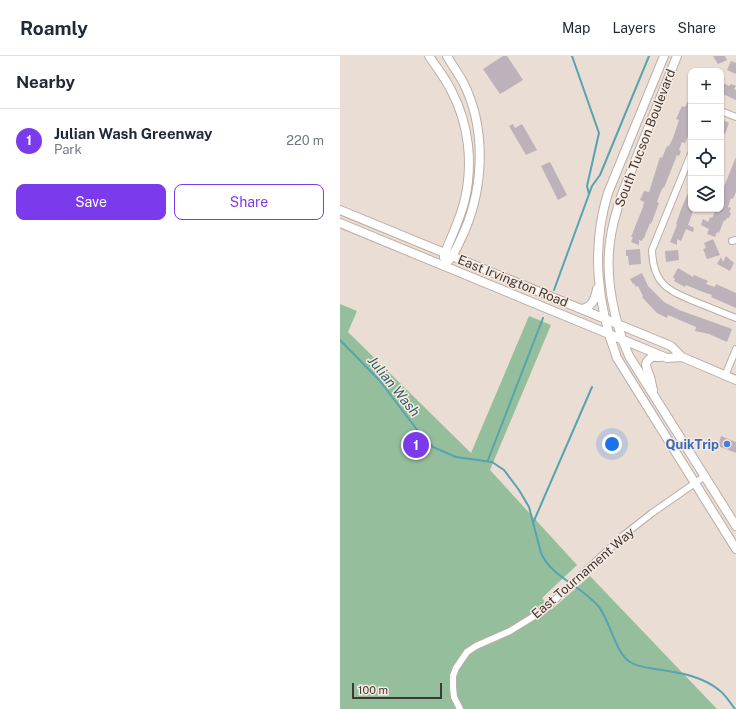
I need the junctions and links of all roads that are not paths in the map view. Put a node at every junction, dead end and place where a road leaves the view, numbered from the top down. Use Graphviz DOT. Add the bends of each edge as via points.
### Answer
graph roads {
  1 [pos="429,56"];
  2 [pos="447,56"];
  3 [pos="664,56"];
  4 [pos="677,56"];
  5 [pos="724,112"];
  6 [pos="736,117"];
  7 [pos="688,161"];
  8 [pos="340,210"];
  9 [pos="340,223"];
  10 [pos="445,253"];
  11 [pos="453,256"];
  12 [pos="444,266"];
  13 [pos="598,282"];
  14 [pos="582,309"];
  15 [pos="604,318"];
  16 [pos="736,318"];
  17 [pos="617,323"];
  18 [pos="608,333"];
  19 [pos="622,339"];
  20 [pos="736,349"];
  21 [pos="682,357"];
  22 [pos="667,358"];
  23 [pos="725,376"];
  24 [pos="736,380"];
  25 [pos="654,397"];
  26 [pos="705,476"];
  27 [pos="696,483"];
  28 [pos="736,526"];
  29 [pos="736,549"];
  30 [pos="460,709"];
  1 -- 10 [label="main road" via="458,104 466,131 469,158 465,200"];
  2 -- 11 [label="main road" via="469,97 476,120 479,154 479,181 475,200"];
  3 -- 13 [label="main road, South Tucson Boulevard" via="603,207 598,240"];
  4 -- 17 [label="main road, South Tucson Boulevard" via="622,194 614,223 609,267"];
  5 -- 6 [label="street"];
  7 -- 16 [label="street" via="652,250 652,264 664,286 674,293"];
  8 -- 10 [label="main road, East Irvington Road"];
  9 -- 12 [label="main road, East Irvington Road"];
  10 -- 11 [label="main road, East Irvington Road"];
  10 -- 12 [label="main road"];
  11 -- 12 [label="main road"];
  11 -- 14 [label="main road, East Irvington Road"];
  12 -- 18 [label="main road, East Irvington Road"];
  13 -- 14 [label="main road" via="594,302 588,308"];
  13 -- 15 [label="main road, South Tucson Boulevard"];
  14 -- 15 [label="main road, East Irvington Road"];
  15 -- 17 [label="main road, East Irvington Road"];
  15 -- 18 [label="main road, South Tucson Boulevard"];
  17 -- 19 [label="main road, South Tucson Boulevard"];
  17 -- 21 [label="main road, East Irvington Road" via="671,346"];
  18 -- 19 [label="main road, East Irvington Road"];
  18 -- 27 [label="main road, South Tucson Boulevard" via="617,358"];
  19 -- 22 [label="main road, East Irvington Road"];
  19 -- 25 [label="main road, South Tucson Boulevard"];
  20 -- 23 [label="street"];
  21 -- 22 [label="main road, East Irvington Road"];
  21 -- 23 [label="main road, East Irvington Road"];
  22 -- 25 [label="main road" via="652,357 646,363"];
  23 -- 24 [label="main road, East Irvington Road"];
  25 -- 26 [label="main road, South Tucson Boulevard"];
  26 -- 27 [label="street, East Tournament Way"];
  26 -- 28 [label="main road, South Tucson Boulevard"];
  27 -- 29 [label="main road, South Tucson Boulevard"];
  27 -- 30 [label="street, East Tournament Way" via="624,535 544,610 510,631 467,652 453,676 454,697"];
}
